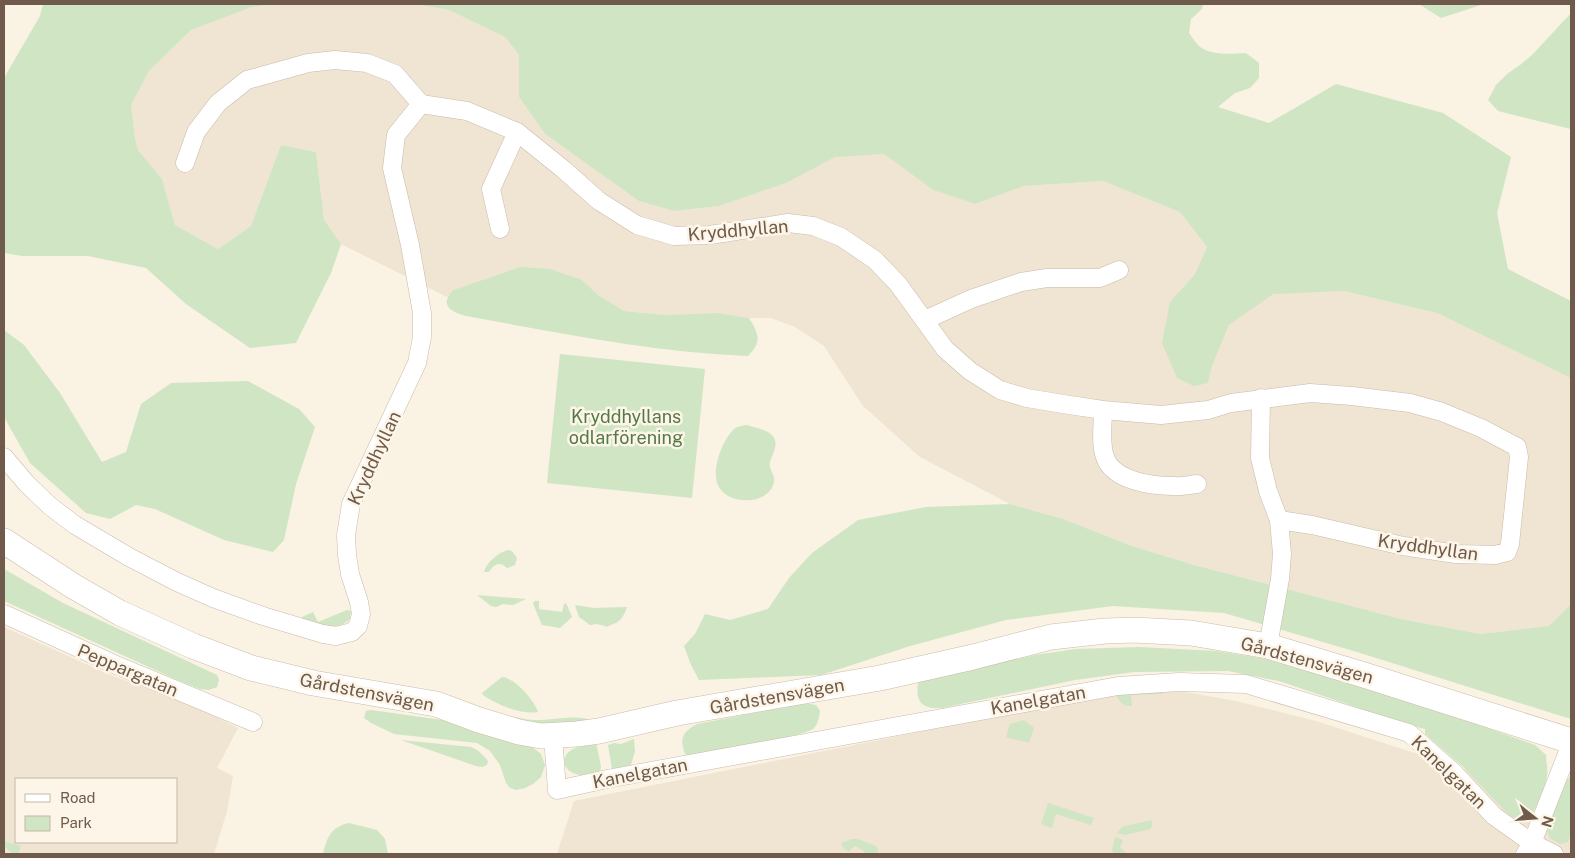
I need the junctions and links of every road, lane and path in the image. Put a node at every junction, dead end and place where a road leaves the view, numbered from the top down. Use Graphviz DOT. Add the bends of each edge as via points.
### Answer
graph roads {
  1 [pos="422,104"];
  2 [pos="517,132"];
  3 [pos="185,163"];
  4 [pos="500,230"];
  5 [pos="1119,270"];
  6 [pos="925,320"];
  7 [pos="1261,398"];
  8 [pos="1103,410"];
  9 [pos="4,457"];
  10 [pos="1197,484"];
  11 [pos="1279,520"];
  12 [pos="4,541"];
  13 [pos="4,614"];
  14 [pos="1268,646"];
  15 [pos="253,722"];
  16 [pos="553,736"];
  17 [pos="1571,742"];
  18 [pos="1529,849"];
  19 [pos="1554,854"];
  1 -- 2 [label="street, Kryddhyllan" via="467,111"];
  1 -- 3 [label="street" via="395,74 367,63 335,60 308,63 247,80 218,103 196,132"];
  1 -- 9 [label="street, Kryddhyllan" via="396,135 392,168 412,254 422,313 422,337 417,363 351,504 346,534 347,555 361,614 358,626 352,632 336,636 314,632 213,598 177,582 75,525 27,484"];
  2 -- 4 [label="street" via="491,190"];
  2 -- 6 [label="street, Kryddhyllan" via="599,201 638,225 674,236 788,223 813,226 841,237 875,260"];
  5 -- 6 [label="street" via="1100,278 1047,278 1021,282 971,299"];
  6 -- 8 [label="street, Kryddhyllan" via="945,349 970,372 1000,390 1027,398"];
  7 -- 8 [label="street, Kryddhyllan" via="1208,410 1162,415"];
  7 -- 11 [label="street" via="1260,458"];
  7 -- 11 [label="street, Kryddhyllan" via="1310,393 1410,403 1442,412 1510,442 1517,447 1519,457 1510,544 1507,552 1495,556 1403,546 1312,524"];
  8 -- 10 [label="street" via="1103,442 1110,466 1124,477 1137,481 1174,487"];
  11 -- 14 [label="street" via="1282,562"];
  12 -- 16 [label="street, Gårdstensvägen" via="120,613 251,668 312,683 436,704 519,732"];
  13 -- 15 [label="street, Peppargatan"];
  14 -- 16 [label="street, Gårdstensvägen" via="1191,633 1134,630 1082,633 1051,637 880,678"];
  14 -- 17 [label="street, Gårdstensvägen"];
  16 -- 18 [label="street, Kanelgatan" via="557,790 1118,686 1179,682 1246,684 1408,734 1453,772"];
  17 -- 18 [label="street"];
  18 -- 19 [label="street, Kanelgatan"];
}
